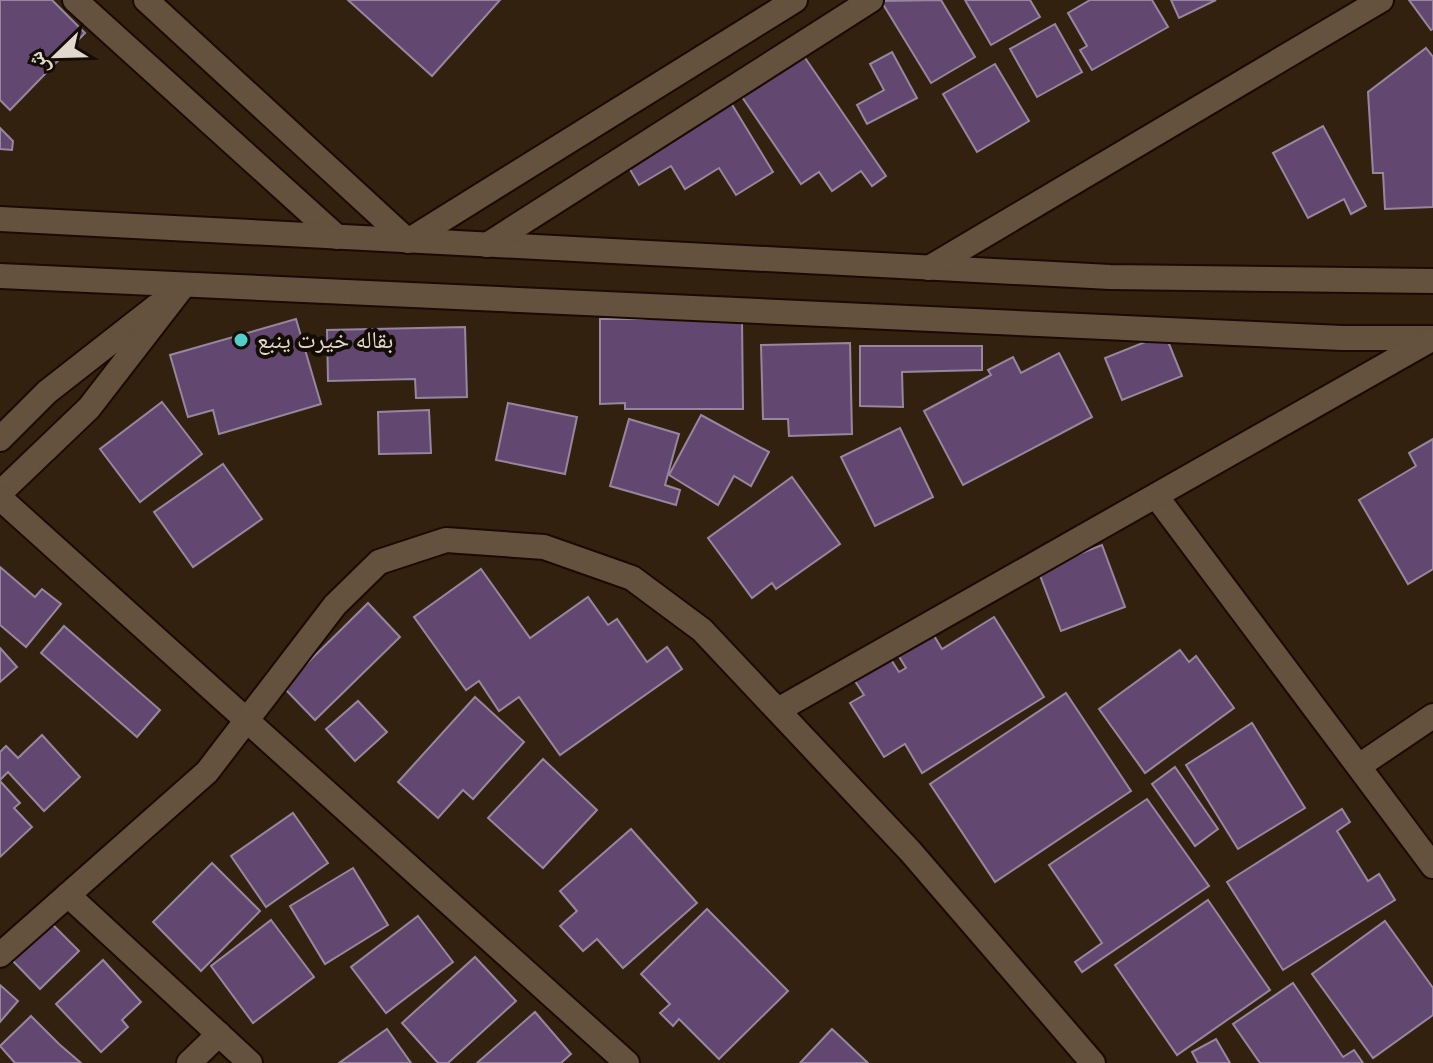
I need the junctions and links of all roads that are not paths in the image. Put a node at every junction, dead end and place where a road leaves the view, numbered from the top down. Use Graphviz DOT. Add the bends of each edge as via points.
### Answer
graph roads {
  1 [pos="75,0"];
  2 [pos="146,0"];
  3 [pos="871,0"];
  4 [pos="1381,0"];
  5 [pos="790,2"];
  6 [pos="0,219"];
  7 [pos="337,237"];
  8 [pos="408,241"];
  9 [pos="487,245"];
  10 [pos="929,268"];
  11 [pos="0,276"];
  12 [pos="1433,281"];
  13 [pos="184,285"];
  14 [pos="1433,338"];
  15 [pos="0,439"];
  16 [pos="0,496"];
  17 [pos="1156,496"];
  18 [pos="778,710"];
  19 [pos="1433,716"];
  20 [pos="247,720"];
  21 [pos="1359,766"];
  22 [pos="1433,866"];
  23 [pos="68,895"];
  24 [pos="0,955"];
  25 [pos="219,1034"];
  26 [pos="189,1063"];
  27 [pos="250,1063"];
  28 [pos="627,1063"];
  29 [pos="1093,1063"];
  1 -- 7 [label="street"];
  2 -- 8 [label="street"];
  3 -- 9 [label="street"];
  4 -- 10 [label="street"];
  5 -- 8 [label="street"];
  6 -- 7 [label="street"];
  7 -- 8 [label="street"];
  8 -- 9 [label="street"];
  9 -- 10 [label="street"];
  10 -- 12 [label="street" via="1110,277"];
  11 -- 13 [label="street"];
  13 -- 14 [label="street"];
  13 -- 15 [label="street" via="47,392"];
  13 -- 16 [label="street" via="89,408"];
  14 -- 17 [label="street"];
  16 -- 20 [label="street"];
  17 -- 18 [label="street"];
  17 -- 21 [label="street"];
  18 -- 20 [label="street" via="702,630 632,578 544,547 446,540 379,562 335,605"];
  18 -- 29 [label="street" via="910,851"];
  19 -- 21 [label="street"];
  20 -- 23 [label="street" via="207,772"];
  20 -- 28 [label="street"];
  21 -- 22 [label="street"];
  23 -- 24 [label="street"];
  23 -- 25 [label="street"];
  25 -- 26 [label="street"];
  25 -- 27 [label="street"];
}
